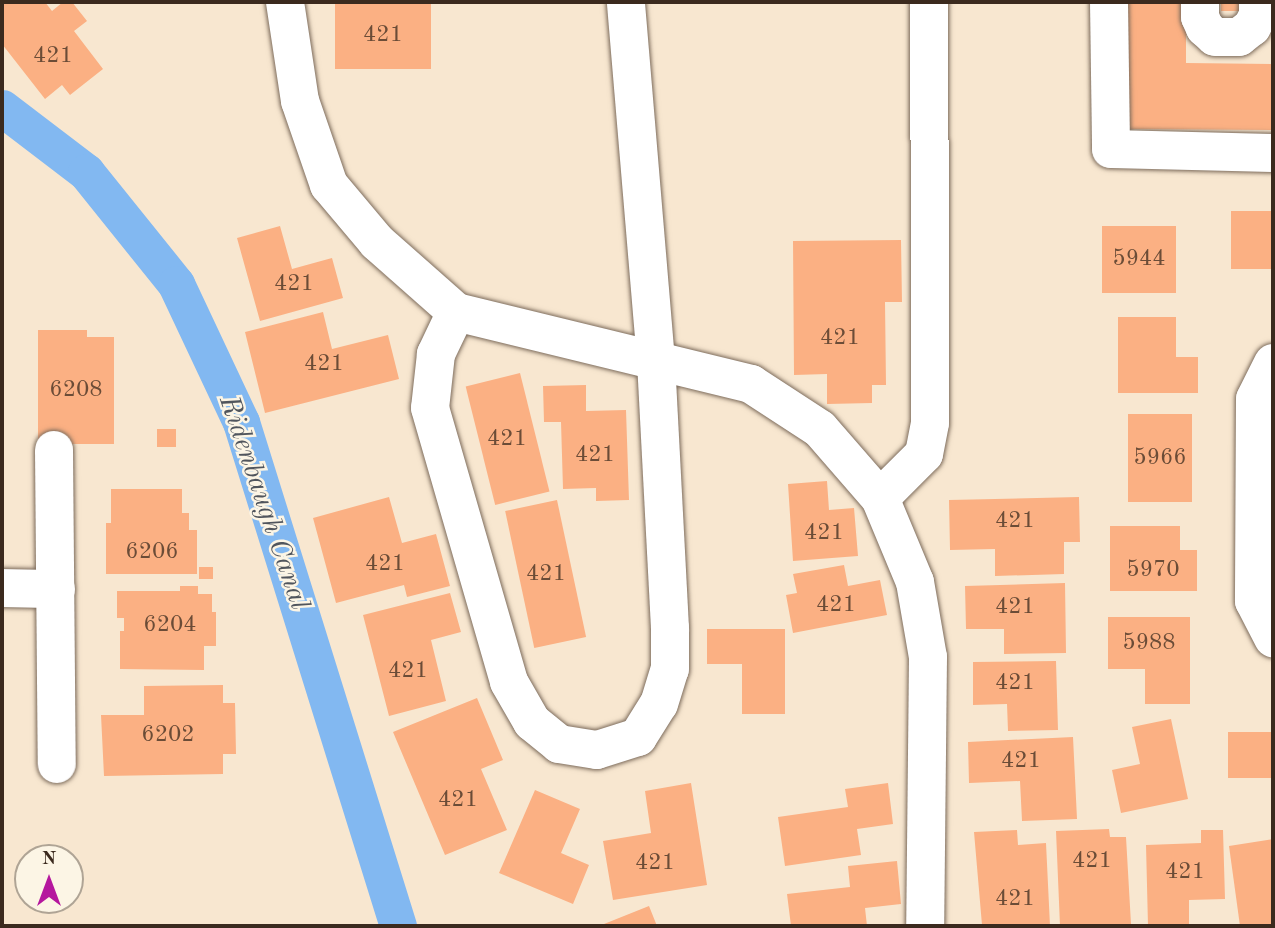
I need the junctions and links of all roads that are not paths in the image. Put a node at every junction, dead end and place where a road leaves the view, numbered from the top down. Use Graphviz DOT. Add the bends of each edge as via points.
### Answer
graph roads {
  1 [pos="285,2"];
  2 [pos="626,2"];
  3 [pos="929,2"];
  4 [pos="1108,2"];
  5 [pos="1200,2"];
  6 [pos="1258,2"];
  7 [pos="1273,153"];
  8 [pos="456,312"];
  9 [pos="656,361"];
  10 [pos="1273,363"];
  11 [pos="54,450"];
  12 [pos="880,498"];
  13 [pos="2,588"];
  14 [pos="56,589"];
  15 [pos="1273,638"];
  16 [pos="57,764"];
  17 [pos="925,926"];
  1 -- 8 [label="street" via="300,101 329,185 377,242"];
  2 -- 9 [label="street"];
  3 -- 12 [label="street" via="930,423 924,454"];
  4 -- 7 [label="street" via="1111,149"];
  5 -- 6 [label="street" via="1205,28 1216,37 1239,37 1252,27"];
  8 -- 9 [label="street"];
  8 -- 9 [label="street" via="436,354 430,408 509,682 532,722 559,744 597,750 638,737 659,704 670,669"];
  9 -- 12 [label="street" via="751,384 820,429"];
  10 -- 15 [label="street" via="1255,399 1254,601"];
  11 -- 14 [label="street"];
  12 -- 17 [label="street" via="915,582 928,657"];
  13 -- 14 [label="street"];
  14 -- 16 [label="street"];
}
